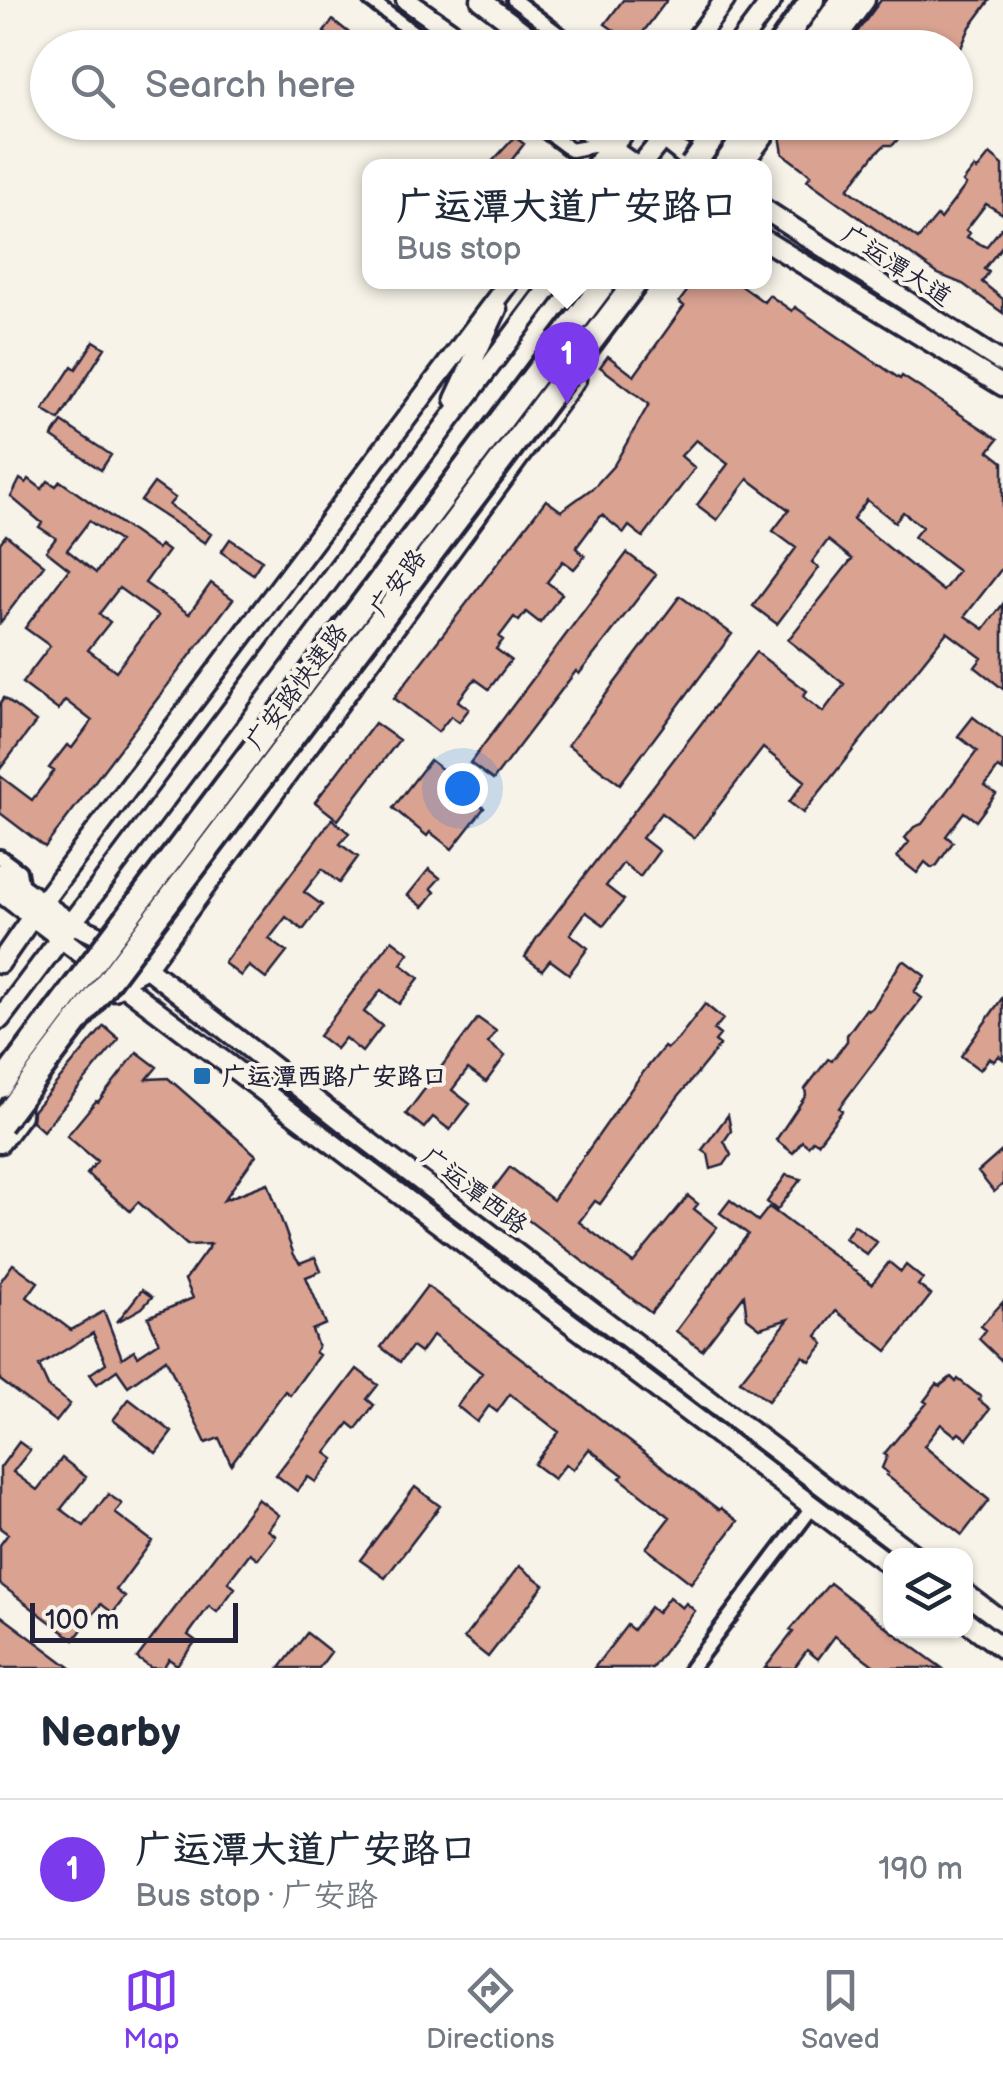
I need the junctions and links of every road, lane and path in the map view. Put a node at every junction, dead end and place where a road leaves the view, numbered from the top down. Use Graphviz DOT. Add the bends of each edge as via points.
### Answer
graph roads {
  1 [pos="370,0"];
  2 [pos="406,0"];
  3 [pos="481,0"];
  4 [pos="514,0"];
  5 [pos="725,0"];
  6 [pos="772,0"];
  7 [pos="801,0"];
  8 [pos="812,0"];
  9 [pos="844,0"];
  10 [pos="864,0"];
  11 [pos="443,25"];
  12 [pos="404,26"];
  13 [pos="409,30"];
  14 [pos="450,30"];
  15 [pos="520,30"];
  16 [pos="553,30"];
  17 [pos="703,30"];
  18 [pos="750,30"];
  19 [pos="779,30"];
  20 [pos="791,30"];
  21 [pos="822,30"];
  22 [pos="843,30"];
  23 [pos="558,140"];
  24 [pos="598,140"];
  25 [pos="612,140"];
  26 [pos="662,140"];
  27 [pos="666,140"];
  28 [pos="606,146"];
  29 [pos="599,159"];
  30 [pos="627,159"];
  31 [pos="644,159"];
  32 [pos="684,159"];
  33 [pos="772,215"];
  34 [pos="772,245"];
  35 [pos="504,289"];
  36 [pos="506,289"];
  37 [pos="548,289"];
  38 [pos="592,289"];
  39 [pos="600,289"];
  40 [pos="631,289"];
  41 [pos="643,289"];
  42 [pos="1003,363"];
  43 [pos="1003,386"];
  44 [pos="441,431"];
  45 [pos="0,856"];
  46 [pos="0,873"];
  47 [pos="9,897"];
  48 [pos="37,910"];
  49 [pos="65,930"];
  50 [pos="115,944"];
  51 [pos="0,963"];
  52 [pos="98,966"];
  53 [pos="146,968"];
  54 [pos="120,982"];
  55 [pos="0,1019"];
  56 [pos="0,1086"];
  57 [pos="0,1098"];
  58 [pos="0,1124"];
  59 [pos="0,1142"];
  60 [pos="813,1506"];
  61 [pos="904,1548"];
  62 [pos="883,1559"];
  63 [pos="973,1599"];
  64 [pos="1003,1622"];
  65 [pos="973,1626"];
  66 [pos="1003,1649"];
  67 [pos="691,1668"];
  1 -- 12 [label="street"];
  2 -- 11 [label="main road"];
  3 -- 15 [label="main road"];
  4 -- 16 [label="street"];
  5 -- 17 [label="main road"];
  6 -- 18 [label="main road"];
  7 -- 19 [label="main road"];
  8 -- 20 [label="highway"];
  9 -- 21 [label="highway"];
  10 -- 22 [label="main road"];
  11 -- 12 [label="street"];
  11 -- 14 [label="main road"];
  12 -- 13 [label="street"];
  23 -- 28 [label="street" via="571,150"];
  24 -- 28 [label="main road"];
  25 -- 28 [label="main road"];
  26 -- 31 [label="main road"];
  27 -- 32 [label="main road"];
  28 -- 29 [label="main road"];
  28 -- 30 [label="main road"];
  33 -- 42 [label="main road, 广运潭大道"];
  34 -- 43 [label="main road, 广运潭大道"];
  35 -- 48 [label="main road"];
  36 -- 44 [label="main road"];
  37 -- 44 [label="main road"];
  38 -- 50 [label="main road"];
  39 -- 56 [label="highway, 广安路快速路, bridge"];
  40 -- 58 [label="highway, 广安路快速路, bridge"];
  41 -- 53 [label="main road, 广安路"];
  44 -- 49 [label="main road"];
  45 -- 47 [label="street" via="19,871"];
  46 -- 47 [label="main road, 广运潭西路"];
  47 -- 48 [label="main road, 广运潭西路"];
  48 -- 49 [label="main road, 广运潭西路"];
  48 -- 51 [label="main road"];
  49 -- 50 [label="main road, 广运潭西路"];
  49 -- 52 [label="main road, 广运潭西路"];
  49 -- 55 [label="main road"];
  50 -- 52 [label="main road"];
  50 -- 53 [label="main road, 广运潭西路"];
  52 -- 54 [label="main road, 广运潭西路"];
  52 -- 57 [label="main road"];
  53 -- 54 [label="main road, 广安路"];
  53 -- 61 [label="main road, 广运潭西路"];
  54 -- 59 [label="main road, 广安路"];
  54 -- 60 [label="main road, 广运潭西路"];
  60 -- 62 [label="main road, 广运潭西路"];
  60 -- 67 [label="street"];
  63 -- 64 [label="main road"];
  65 -- 66 [label="main road"];
}
